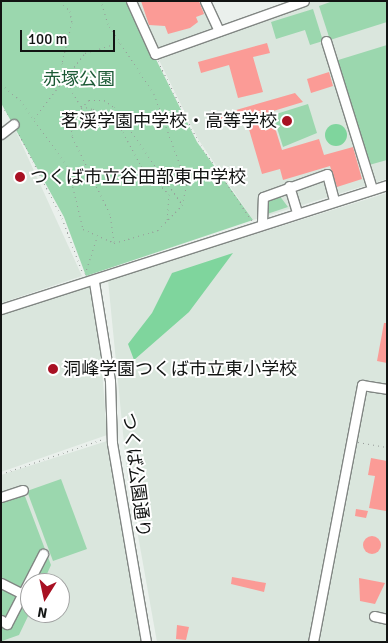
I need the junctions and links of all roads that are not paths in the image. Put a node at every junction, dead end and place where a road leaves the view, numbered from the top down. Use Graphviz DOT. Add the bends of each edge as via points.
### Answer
graph roads {
  1 [pos="131,1"];
  2 [pos="304,1"];
  3 [pos="208,2"];
  4 [pos="219,32"];
  5 [pos="326,41"];
  6 [pos="14,124"];
  7 [pos="1,134"];
  8 [pos="387,185"];
  9 [pos="289,186"];
  10 [pos="372,189"];
  11 [pos="334,201"];
  12 [pos="297,212"];
  13 [pos="257,222"];
  14 [pos="94,282"];
  15 [pos="1,310"];
  16 [pos="387,389"];
  17 [pos="23,490"];
  18 [pos="1,497"];
  19 [pos="43,554"];
  20 [pos="34,573"];
  21 [pos="1,583"];
  22 [pos="20,592"];
  23 [pos="20,600"];
  24 [pos="374,616"];
  25 [pos="387,619"];
  26 [pos="1,620"];
  27 [pos="146,642"];
  28 [pos="313,642"];
  1 -- 4 [label="street" via="155,54"];
  2 -- 4 [label="street"];
  3 -- 4 [label="street"];
  5 -- 10 [label="street"];
  6 -- 7 [label="street"];
  8 -- 10 [label="street"];
  9 -- 11 [label="street" via="327,174"];
  9 -- 12 [label="street"];
  9 -- 13 [label="street" via="263,197"];
  10 -- 11 [label="street"];
  11 -- 12 [label="street"];
  12 -- 13 [label="street"];
  13 -- 15 [label="street"];
  14 -- 27 [label="street, つくば公園通り" via="110,381 112,443"];
  16 -- 28 [label="street" via="362,385"];
  17 -- 18 [label="street"];
  19 -- 20 [label="street"];
  21 -- 22 [label="street"];
  23 -- 26 [label="street" via="7,624"];
  24 -- 25 [label="street"];
}
